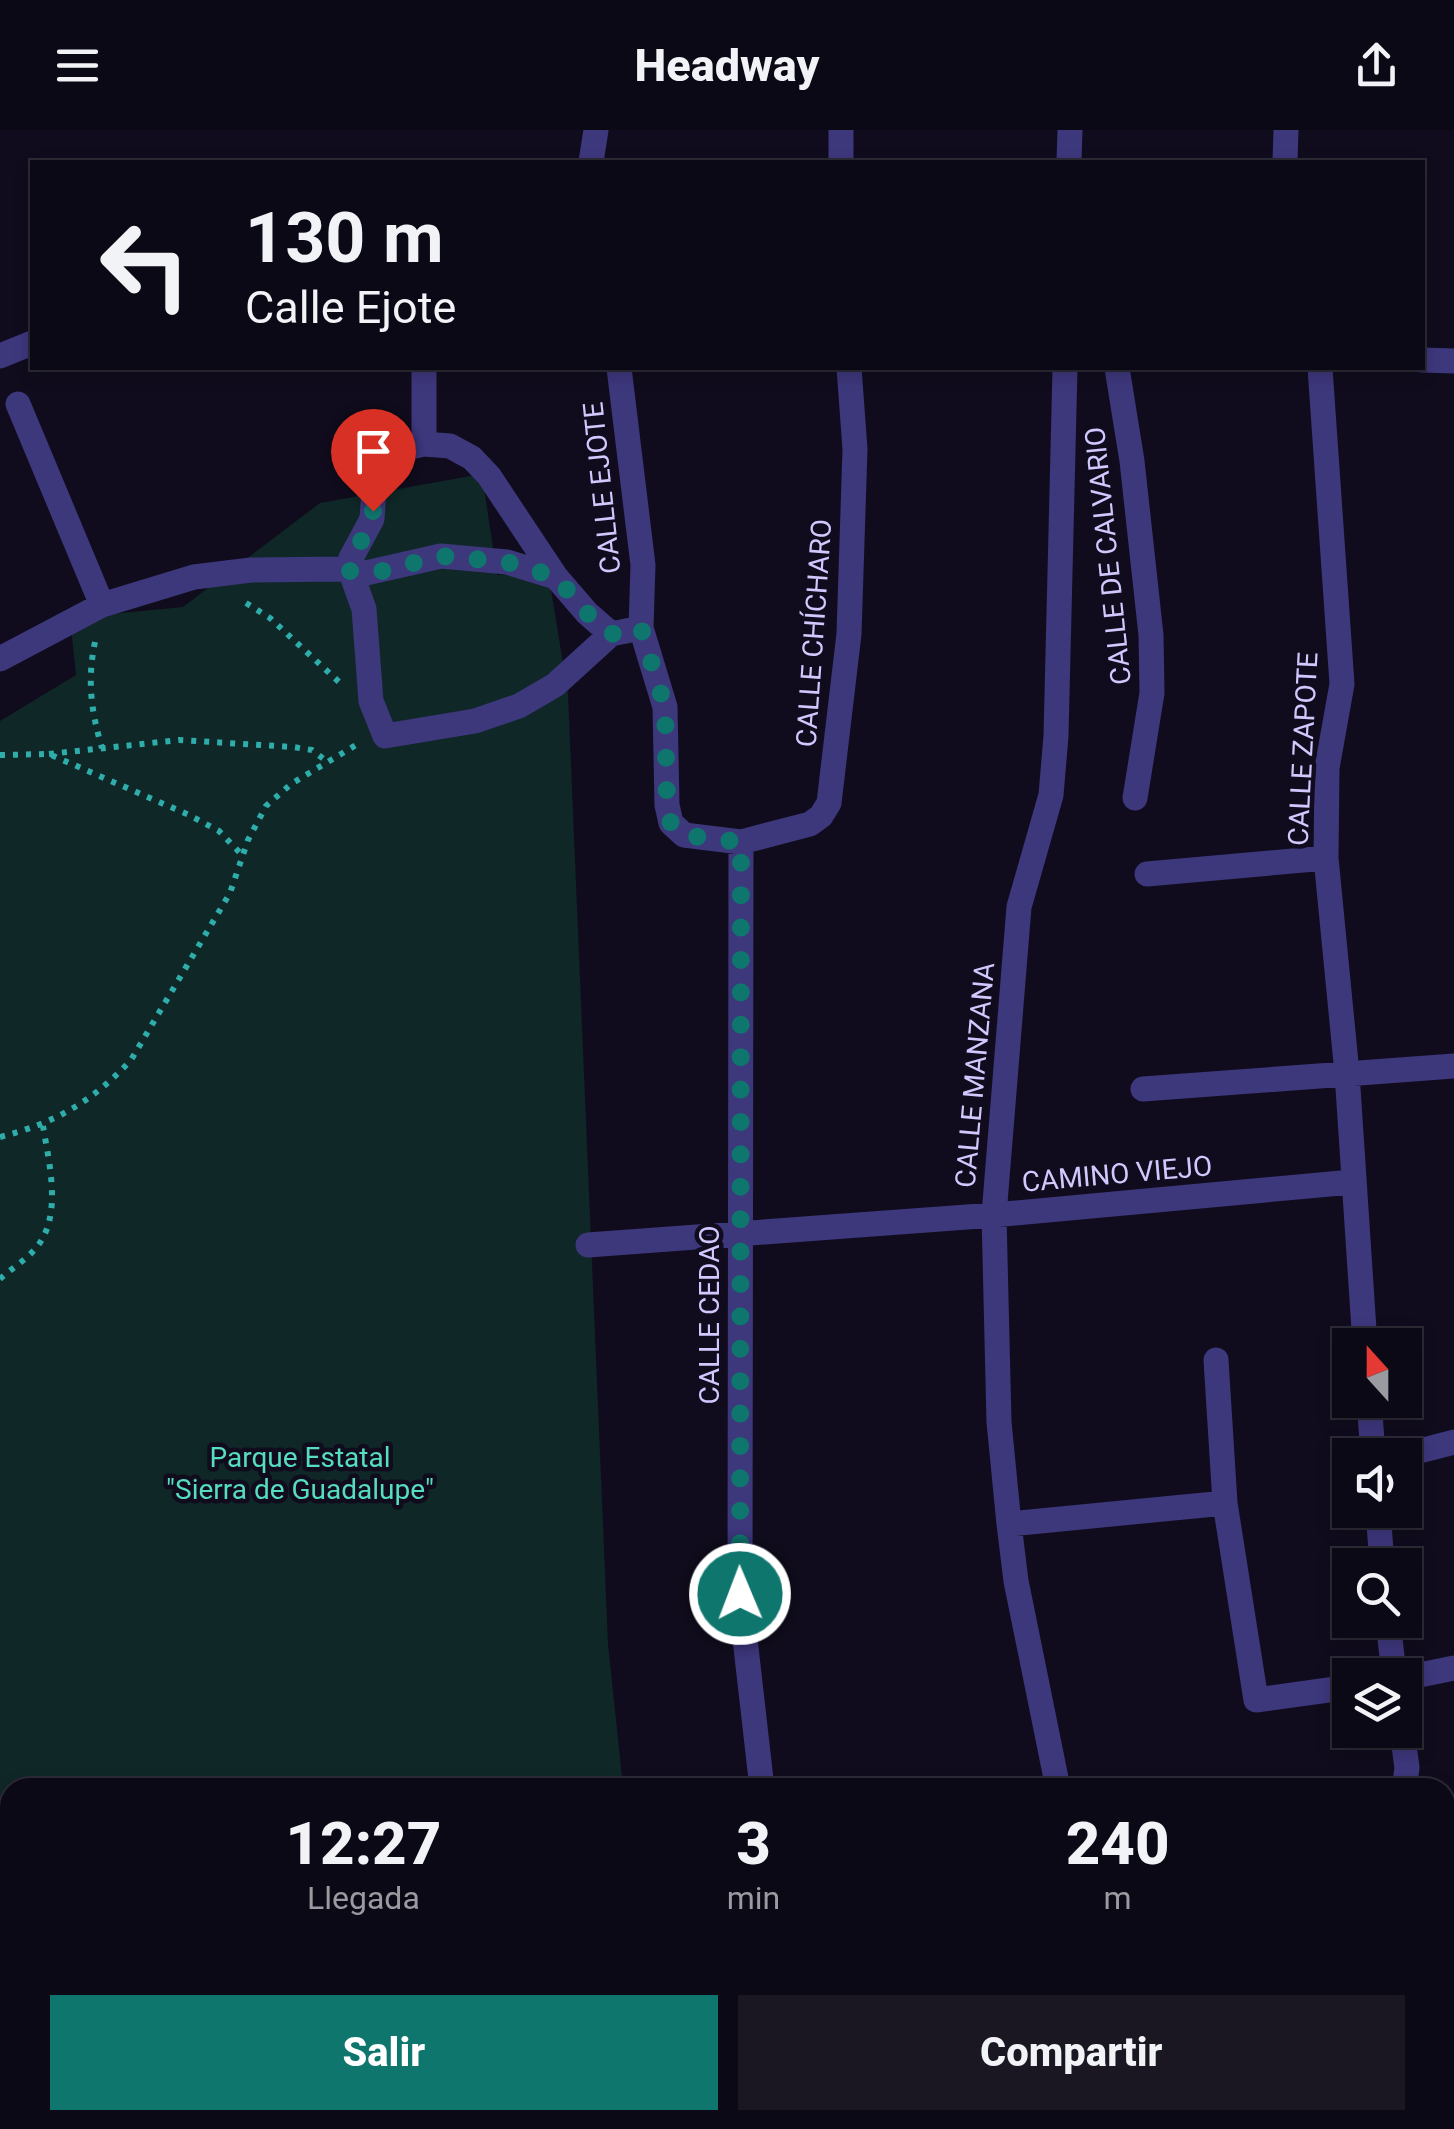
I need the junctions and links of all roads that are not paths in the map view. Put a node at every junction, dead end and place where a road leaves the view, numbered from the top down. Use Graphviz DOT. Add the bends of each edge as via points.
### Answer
graph roads {
  1 [pos="596,130"];
  2 [pos="841,130"];
  3 [pos="1070,130"];
  4 [pos="1286,130"];
  5 [pos="591,160"];
  6 [pos="841,160"];
  7 [pos="1069,160"];
  8 [pos="1285,160"];
  9 [pos="30,344"];
  10 [pos="0,356"];
  11 [pos="1425,360"];
  12 [pos="1454,361"];
  13 [pos="424,370"];
  14 [pos="619,370"];
  15 [pos="849,370"];
  16 [pos="1065,370"];
  17 [pos="1118,370"];
  18 [pos="1320,370"];
  19 [pos="18,404"];
  20 [pos="424,444"];
  21 [pos="350,571"];
  22 [pos="556,577"];
  23 [pos="102,605"];
  24 [pos="641,628"];
  25 [pos="611,634"];
  26 [pos="0,659"];
  27 [pos="1135,798"];
  28 [pos="741,842"];
  29 [pos="1326,858"];
  30 [pos="1147,874"];
  31 [pos="1454,1066"];
  32 [pos="1347,1073"];
  33 [pos="1143,1090"];
  34 [pos="1352,1182"];
  35 [pos="994,1215"];
  36 [pos="740,1233"];
  37 [pos="588,1245"];
  38 [pos="1364,1328"];
  39 [pos="1216,1360"];
  40 [pos="1454,1442"];
  41 [pos="1422,1450"];
  42 [pos="1225,1503"];
  43 [pos="1009,1524"];
  44 [pos="1454,1668"];
  45 [pos="1422,1675"];
  46 [pos="1332,1689"];
  47 [pos="1404,1748"];
  48 [pos="761,1778"];
  49 [pos="1056,1778"];
  50 [pos="1406,1778"];
  1 -- 5 [label="street"];
  2 -- 6 [label="street"];
  3 -- 7 [label="street"];
  4 -- 8 [label="street"];
  9 -- 10 [label="street"];
  11 -- 12 [label="street"];
  13 -- 20 [label="street"];
  14 -- 24 [label="street, CALLE EJOTE" via="643,565"];
  15 -- 28 [label="street, CALLE CHÍCHARO" via="856,450 850,634 829,803 810,824"];
  16 -- 35 [label="street, CALLE MANZANA" via="1052,795 1019,906"];
  17 -- 27 [label="street, CALLE DE CALVARIO" via="1151,635 1152,693"];
  18 -- 29 [label="street, CALLE ZAPOTE" via="1342,684 1327,768"];
  19 -- 23 [label="street"];
  20 -- 21 [label="street" via="392,451 384,461 372,520"];
  20 -- 22 [label="street" via="450,446 472,458"];
  21 -- 22 [label="street" via="378,572 441,556 507,562"];
  21 -- 23 [label="street" via="210,574"];
  21 -- 25 [label="street" via="364,609 370,701 385,736 475,721 519,706 556,686"];
  22 -- 25 [label="street"];
  23 -- 26 [label="street"];
  24 -- 25 [label="street"];
  24 -- 28 [label="street, CALLE EJOTE" via="665,707 671,824 684,835"];
  28 -- 36 [label="street, CALLE CEDAO"];
  29 -- 30 [label="street"];
  29 -- 32 [label="street, CALLE ZAPOTE"];
  31 -- 32 [label="street"];
  32 -- 33 [label="street"];
  32 -- 34 [label="street, CALLE ZAPOTE"];
  34 -- 35 [label="street, CAMINO VIEJO"];
  34 -- 38 [label="street, CALLE ZAPOTE"];
  35 -- 36 [label="street, CAMINO VIEJO"];
  35 -- 43 [label="street, CALLE MANZANA" via="999,1422"];
  36 -- 37 [label="street, CAMINO VIEJO"];
  36 -- 48 [label="street, CALLE CEDAO" via="740,1594"];
  39 -- 42 [label="street"];
  40 -- 41 [label="street"];
  42 -- 43 [label="street"];
  42 -- 46 [label="street" via="1256,1700"];
  43 -- 49 [label="street, CALLE MANZANA"];
  44 -- 45 [label="street"];
  47 -- 50 [label="street"];
}
